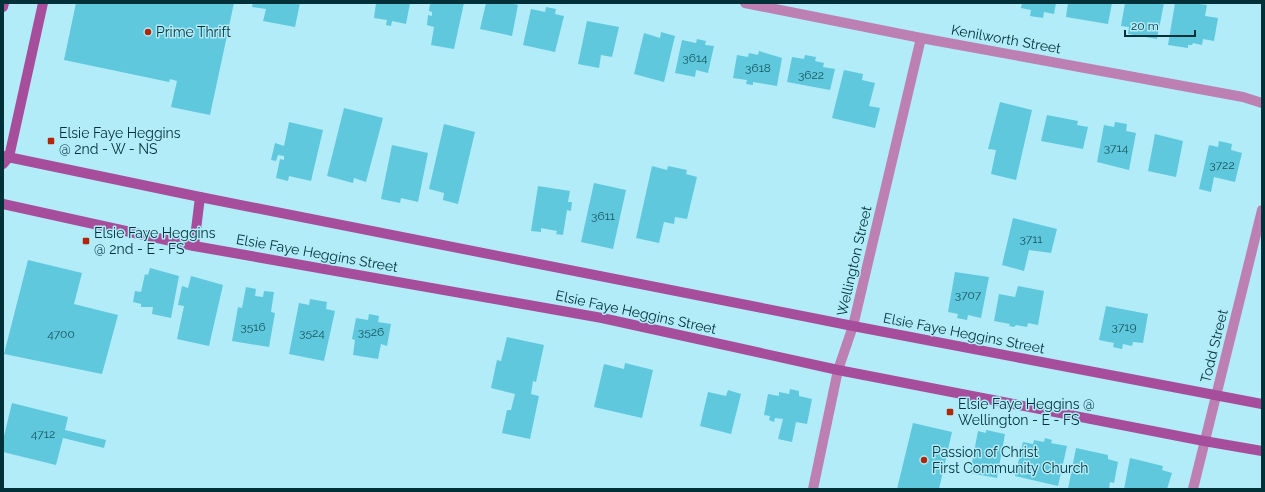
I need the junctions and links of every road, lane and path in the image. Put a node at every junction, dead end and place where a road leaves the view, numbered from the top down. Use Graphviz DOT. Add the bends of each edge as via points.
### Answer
graph roads {
  1 [pos="4,3"];
  2 [pos="43,3"];
  3 [pos="745,3"];
  4 [pos="3,7"];
  5 [pos="921,38"];
  6 [pos="1262,103"];
  7 [pos="5,159"];
  8 [pos="200,197"];
  9 [pos="3,204"];
  10 [pos="1262,210"];
  11 [pos="194,246"];
  12 [pos="853,326"];
  13 [pos="838,370"];
  14 [pos="1216,395"];
  15 [pos="1262,404"];
  16 [pos="1204,442"];
  17 [pos="1262,451"];
  18 [pos="812,489"];
  19 [pos="1193,489"];
  1 -- 4 [label="main road"];
  2 -- 7 [label="main road"];
  3 -- 5 [label="street, Kenilworth Street"];
  5 -- 6 [label="street, Kenilworth Street" via="1243,97"];
  5 -- 12 [label="street, Wellington Street"];
  7 -- 8 [label="main road, Elsie Faye Heggins Street"];
  8 -- 11 [label="main road"];
  8 -- 12 [label="main road, Elsie Faye Heggins Street"];
  9 -- 11 [label="main road, Elsie Faye Heggins Street"];
  10 -- 14 [label="street, Todd Street"];
  11 -- 13 [label="main road, Elsie Faye Heggins Street" via="602,318"];
  12 -- 13 [label="street, Wellington Street"];
  12 -- 14 [label="main road, Elsie Faye Heggins Street"];
  13 -- 16 [label="main road, Elsie Faye Heggins Street"];
  13 -- 18 [label="street, Wellington Street"];
  14 -- 15 [label="main road, Elsie Faye Heggins Street"];
  14 -- 16 [label="street, Todd Street"];
  16 -- 17 [label="main road, Elsie Faye Heggins Street"];
  16 -- 19 [label="street, Todd Street"];
}
